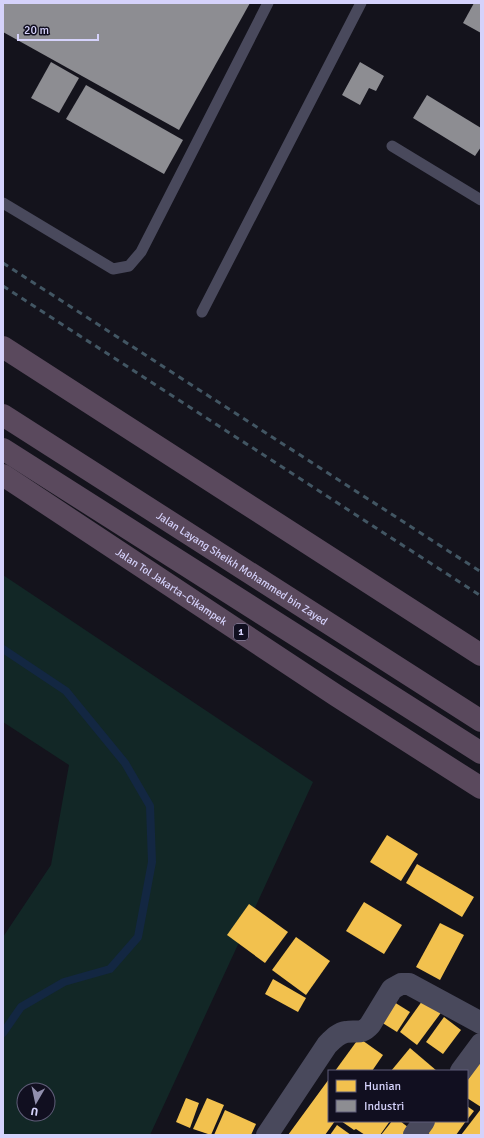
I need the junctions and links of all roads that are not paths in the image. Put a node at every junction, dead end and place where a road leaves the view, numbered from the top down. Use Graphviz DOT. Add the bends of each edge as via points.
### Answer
graph roads {
  1 [pos="268,3"];
  2 [pos="361,3"];
  3 [pos="392,146"];
  4 [pos="481,200"];
  5 [pos="3,202"];
  6 [pos="202,312"];
  7 [pos="3,347"];
  8 [pos="3,415"];
  9 [pos="3,449"];
  10 [pos="3,475"];
  11 [pos="481,655"];
  12 [pos="481,721"];
  13 [pos="481,753"];
  14 [pos="481,788"];
  15 [pos="481,1023"];
  16 [pos="481,1044"];
  17 [pos="462,1070"];
  18 [pos="423,1122"];
  19 [pos="267,1135"];
  20 [pos="414,1135"];
  1 -- 5 [label="lane" via="141,252 129,266 114,269"];
  2 -- 6 [label="lane"];
  3 -- 4 [label="lane"];
  7 -- 11 [label="highway"];
  8 -- 12 [label="highway, Jalan Layang Sheikh Mohammed bin Zayed"];
  9 -- 13 [label="highway, 1"];
  10 -- 14 [label="highway, Jalan Tol Jakarta–Cikampek / 1"];
  15 -- 19 [label="street" via="409,984 401,984 392,989 365,1030 358,1033 345,1032 327,1045"];
  16 -- 17 [label="street"];
  18 -- 20 [label="street"];
}
